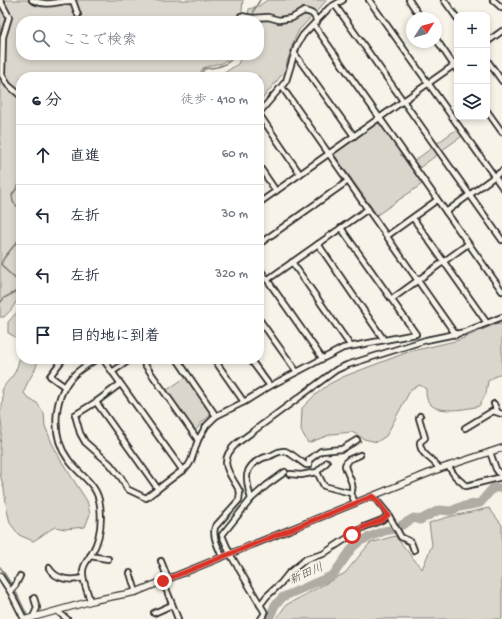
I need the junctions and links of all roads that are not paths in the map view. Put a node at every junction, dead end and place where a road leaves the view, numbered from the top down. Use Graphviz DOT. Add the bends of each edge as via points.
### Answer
graph roads {
  1 [pos="0,0"];
  2 [pos="32,0"];
  3 [pos="343,0"];
  4 [pos="369,0"];
  5 [pos="409,0"];
  6 [pos="444,0"];
  7 [pos="494,0"];
  8 [pos="335,4"];
  9 [pos="502,8"];
  10 [pos="417,12"];
  11 [pos="454,14"];
  12 [pos="78,15"];
  13 [pos="264,17"];
  14 [pos="315,24"];
  15 [pos="502,31"];
  16 [pos="490,40"];
  17 [pos="442,48"];
  18 [pos="296,54"];
  19 [pos="454,63"];
  20 [pos="490,64"];
  21 [pos="454,67"];
  22 [pos="1,70"];
  23 [pos="502,81"];
  24 [pos="428,83"];
  25 [pos="282,87"];
  26 [pos="16,92"];
  27 [pos="403,101"];
  28 [pos="264,108"];
  29 [pos="490,115"];
  30 [pos="379,118"];
  31 [pos="264,121"];
  32 [pos="502,132"];
  33 [pos="354,136"];
  34 [pos="329,154"];
  35 [pos="502,171"];
  36 [pos="264,173"];
  37 [pos="300,174"];
  38 [pos="495,176"];
  39 [pos="348,181"];
  40 [pos="502,187"];
  41 [pos="276,191"];
  42 [pos="470,194"];
  43 [pos="264,199"];
  44 [pos="438,200"];
  45 [pos="368,209"];
  46 [pos="446,212"];
  47 [pos="413,218"];
  48 [pos="341,228"];
  49 [pos="387,236"];
  50 [pos="264,240"];
  51 [pos="502,240"];
  52 [pos="318,244"];
  53 [pos="468,244"];
  54 [pos="444,261"];
  55 [pos="292,262"];
  56 [pos="264,276"];
  57 [pos="267,280"];
  58 [pos="417,280"];
  59 [pos="502,292"];
  60 [pos="392,299"];
  61 [pos="502,317"];
  62 [pos="488,323"];
  63 [pos="264,326"];
  64 [pos="456,335"];
  65 [pos="384,340"];
  66 [pos="350,345"];
  67 [pos="322,358"];
  68 [pos="59,364"];
  69 [pos="89,364"];
  70 [pos="106,364"];
  71 [pos="124,364"];
  72 [pos="145,364"];
  73 [pos="180,364"];
  74 [pos="217,364"];
  75 [pos="254,364"];
  76 [pos="112,372"];
  77 [pos="297,372"];
  78 [pos="120,384"];
  79 [pos="270,386"];
  80 [pos="66,387"];
  81 [pos="96,402"];
  82 [pos="244,402"];
  83 [pos="494,404"];
  84 [pos="500,413"];
  85 [pos="216,416"];
  86 [pos="420,416"];
  87 [pos="465,428"];
  88 [pos="198,440"];
  89 [pos="357,440"];
  90 [pos="336,444"];
  91 [pos="502,448"];
  92 [pos="336,450"];
  93 [pos="490,452"];
  94 [pos="360,456"];
  95 [pos="327,462"];
  96 [pos="448,466"];
  97 [pos="439,470"];
  98 [pos="183,471"];
  99 [pos="285,472"];
  100 [pos="317,472"];
  101 [pos="290,474"];
  102 [pos="502,477"];
  103 [pos="158,489"];
  104 [pos="351,493"];
  105 [pos="373,496"];
  106 [pos="251,499"];
  107 [pos="355,503"];
  108 [pos="388,515"];
  109 [pos="414,550"];
  110 [pos="230,554"];
  111 [pos="90,556"];
  112 [pos="222,557"];
  113 [pos="108,559"];
  114 [pos="161,561"];
  115 [pos="49,568"];
  116 [pos="130,573"];
  117 [pos="0,576"];
  118 [pos="20,576"];
  119 [pos="84,578"];
  120 [pos="166,580"];
  121 [pos="10,590"];
  122 [pos="136,592"];
  123 [pos="34,598"];
  124 [pos="90,601"];
  125 [pos="172,605"];
  126 [pos="260,605"];
  127 [pos="57,610"];
  128 [pos="154,613"];
  129 [pos="29,618"];
  130 [pos="67,619"];
  131 [pos="178,619"];
  132 [pos="262,619"];
  1 -- 22 [label="street" via="9,18 3,37"];
  2 -- 12 [label="street" via="50,4 73,1"];
  3 -- 8 [label="street"];
  4 -- 24 [label="street"];
  5 -- 10 [label="street"];
  6 -- 11 [label="street"];
  7 -- 9 [label="street"];
  8 -- 14 [label="street"];
  8 -- 27 [label="street"];
  13 -- 14 [label="street" via="279,20 292,18 304,11 312,12 315,15"];
  14 -- 18 [label="street" via="303,35 297,45"];
  14 -- 30 [label="street"];
  15 -- 16 [label="street"];
  17 -- 19 [label="street"];
  18 -- 25 [label="street"];
  18 -- 33 [label="street"];
  20 -- 23 [label="street"];
  21 -- 24 [label="street"];
  22 -- 26 [label="street" via="8,85"];
  24 -- 27 [label="street"];
  24 -- 38 [label="street"];
  25 -- 28 [label="street"];
  25 -- 34 [label="street"];
  27 -- 30 [label="street"];
  27 -- 42 [label="street"];
  29 -- 32 [label="street"];
  30 -- 33 [label="street"];
  30 -- 44 [label="street"];
  31 -- 37 [label="street"];
  33 -- 34 [label="street"];
  34 -- 37 [label="street"];
  34 -- 39 [label="street"];
  35 -- 38 [label="street"];
  36 -- 41 [label="street"];
  37 -- 41 [label="street"];
  38 -- 40 [label="street"];
  38 -- 42 [label="street"];
  39 -- 45 [label="street"];
  39 -- 50 [label="street"];
  41 -- 43 [label="street"];
  42 -- 46 [label="street"];
  42 -- 51 [label="street"];
  44 -- 46 [label="street"];
  44 -- 47 [label="street"];
  45 -- 48 [label="street"];
  45 -- 49 [label="street"];
  46 -- 53 [label="street"];
  47 -- 49 [label="street"];
  47 -- 54 [label="street"];
  48 -- 52 [label="street"];
  48 -- 60 [label="street"];
  49 -- 58 [label="street"];
  52 -- 55 [label="street"];
  52 -- 65 [label="street"];
  53 -- 54 [label="street"];
  53 -- 59 [label="street"];
  54 -- 58 [label="street"];
  54 -- 62 [label="street"];
  55 -- 57 [label="street"];
  55 -- 66 [label="street"];
  56 -- 57 [label="street"];
  57 -- 67 [label="street"];
  58 -- 60 [label="street"];
  58 -- 64 [label="street"];
  60 -- 65 [label="street" via="416,334"];
  61 -- 62 [label="street"];
  62 -- 64 [label="street"];
  63 -- 77 [label="street"];
  64 -- 112 [label="street" via="426,340 336,370 231,449 226,467 241,496 215,527 215,538"];
  65 -- 66 [label="street"];
  66 -- 67 [label="street"];
  67 -- 77 [label="street"];
  68 -- 80 [label="street" via="50,376"];
  69 -- 80 [label="street" via="72,377"];
  70 -- 76 [label="street"];
  71 -- 76 [label="street"];
  72 -- 88 [label="street"];
  73 -- 85 [label="street"];
  74 -- 82 [label="street"];
  75 -- 79 [label="street"];
  76 -- 78 [label="street"];
  77 -- 79 [label="street"];
  78 -- 81 [label="street"];
  78 -- 98 [label="street"];
  79 -- 82 [label="street"];
  80 -- 111 [label="street" via="61,395 56,415 57,432 67,458 97,491 100,506 99,536"];
  81 -- 103 [label="street"];
  81 -- 103 [label="street" via="76,415 80,434 85,442 110,464 127,489 146,498"];
  82 -- 85 [label="street"];
  83 -- 84 [label="street"];
  84 -- 87 [label="street" via="492,412"];
  85 -- 88 [label="street"];
  86 -- 97 [label="street" via="425,438 420,442 420,447"];
  88 -- 98 [label="street" via="192,461"];
  89 -- 92 [label="street"];
  90 -- 92 [label="street"];
  91 -- 93 [label="street"];
  92 -- 106 [label="street" via="325,450 315,454 309,460 310,465 285,451 261,459 252,466 247,475"];
  93 -- 96 [label="street"];
  93 -- 102 [label="street"];
  94 -- 104 [label="street" via="349,459 346,463 345,468 353,489"];
  95 -- 100 [label="street"];
  96 -- 97 [label="street"];
  96 -- 102 [label="street" via="466,486"];
  97 -- 105 [label="street"];
  98 -- 103 [label="street"];
  99 -- 106 [label="street"];
  100 -- 101 [label="street"];
  100 -- 104 [label="street" via="324,486"];
  104 -- 107 [label="street"];
  105 -- 107 [label="street"];
  105 -- 108 [label="street"];
  106 -- 110 [label="street" via="222,535"];
  107 -- 110 [label="street"];
  108 -- 109 [label="street" via="402,538 411,542"];
  108 -- 126 [label="street" via="364,527 323,554 306,559"];
  110 -- 112 [label="street"];
  110 -- 126 [label="street"];
  111 -- 113 [label="street"];
  111 -- 119 [label="street" via="84,566"];
  112 -- 120 [label="street"];
  114 -- 120 [label="street"];
  115 -- 119 [label="street" via="55,575 66,579"];
  116 -- 122 [label="street"];
  117 -- 121 [label="street"];
  118 -- 121 [label="street"];
  119 -- 124 [label="street"];
  120 -- 122 [label="street"];
  120 -- 125 [label="street"];
  121 -- 129 [label="street"];
  122 -- 124 [label="street"];
  123 -- 129 [label="street" via="38,608"];
  124 -- 127 [label="street"];
  125 -- 128 [label="street"];
  125 -- 131 [label="street"];
  126 -- 132 [label="street" via="265,613"];
  127 -- 129 [label="street"];
  127 -- 130 [label="street"];
}
